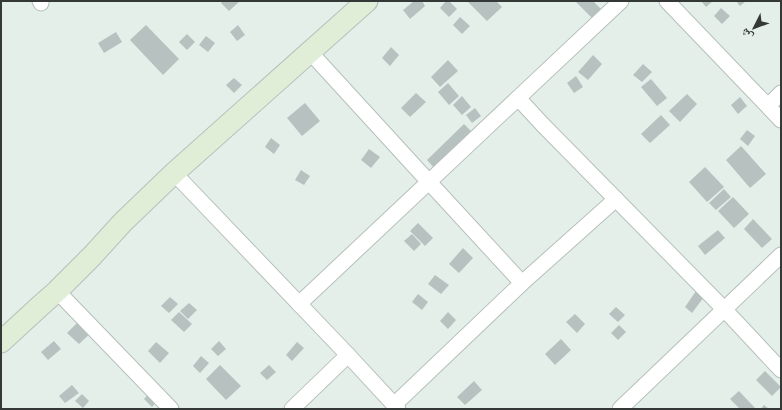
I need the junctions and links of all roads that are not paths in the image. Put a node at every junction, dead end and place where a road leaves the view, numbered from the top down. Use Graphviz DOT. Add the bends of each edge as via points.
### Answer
graph roads {
  1 [pos="367,1"];
  2 [pos="621,1"];
  3 [pos="667,1"];
  4 [pos="310,52"];
  5 [pos="781,93"];
  6 [pos="518,98"];
  7 [pos="768,106"];
  8 [pos="781,120"];
  9 [pos="174,173"];
  10 [pos="429,182"];
  11 [pos="616,200"];
  12 [pos="781,255"];
  13 [pos="522,283"];
  14 [pos="57,291"];
  15 [pos="299,304"];
  16 [pos="724,309"];
  17 [pos="1,342"];
  18 [pos="348,355"];
  19 [pos="781,370"];
  20 [pos="396,407"];
  21 [pos="171,409"];
  22 [pos="292,409"];
  23 [pos="620,409"];
  1 -- 4 [label="main road"];
  2 -- 6 [label="street"];
  3 -- 7 [label="street"];
  4 -- 9 [label="main road"];
  4 -- 10 [label="street"];
  5 -- 7 [label="street"];
  6 -- 10 [label="street"];
  6 -- 11 [label="street"];
  7 -- 8 [label="street"];
  9 -- 14 [label="main road"];
  9 -- 15 [label="street"];
  10 -- 13 [label="street"];
  10 -- 15 [label="street"];
  11 -- 13 [label="street"];
  11 -- 16 [label="street"];
  12 -- 16 [label="street"];
  13 -- 20 [label="street"];
  14 -- 17 [label="main road"];
  14 -- 21 [label="street"];
  15 -- 18 [label="street"];
  16 -- 19 [label="street"];
  16 -- 23 [label="street"];
  18 -- 20 [label="street"];
  18 -- 22 [label="street"];
}
